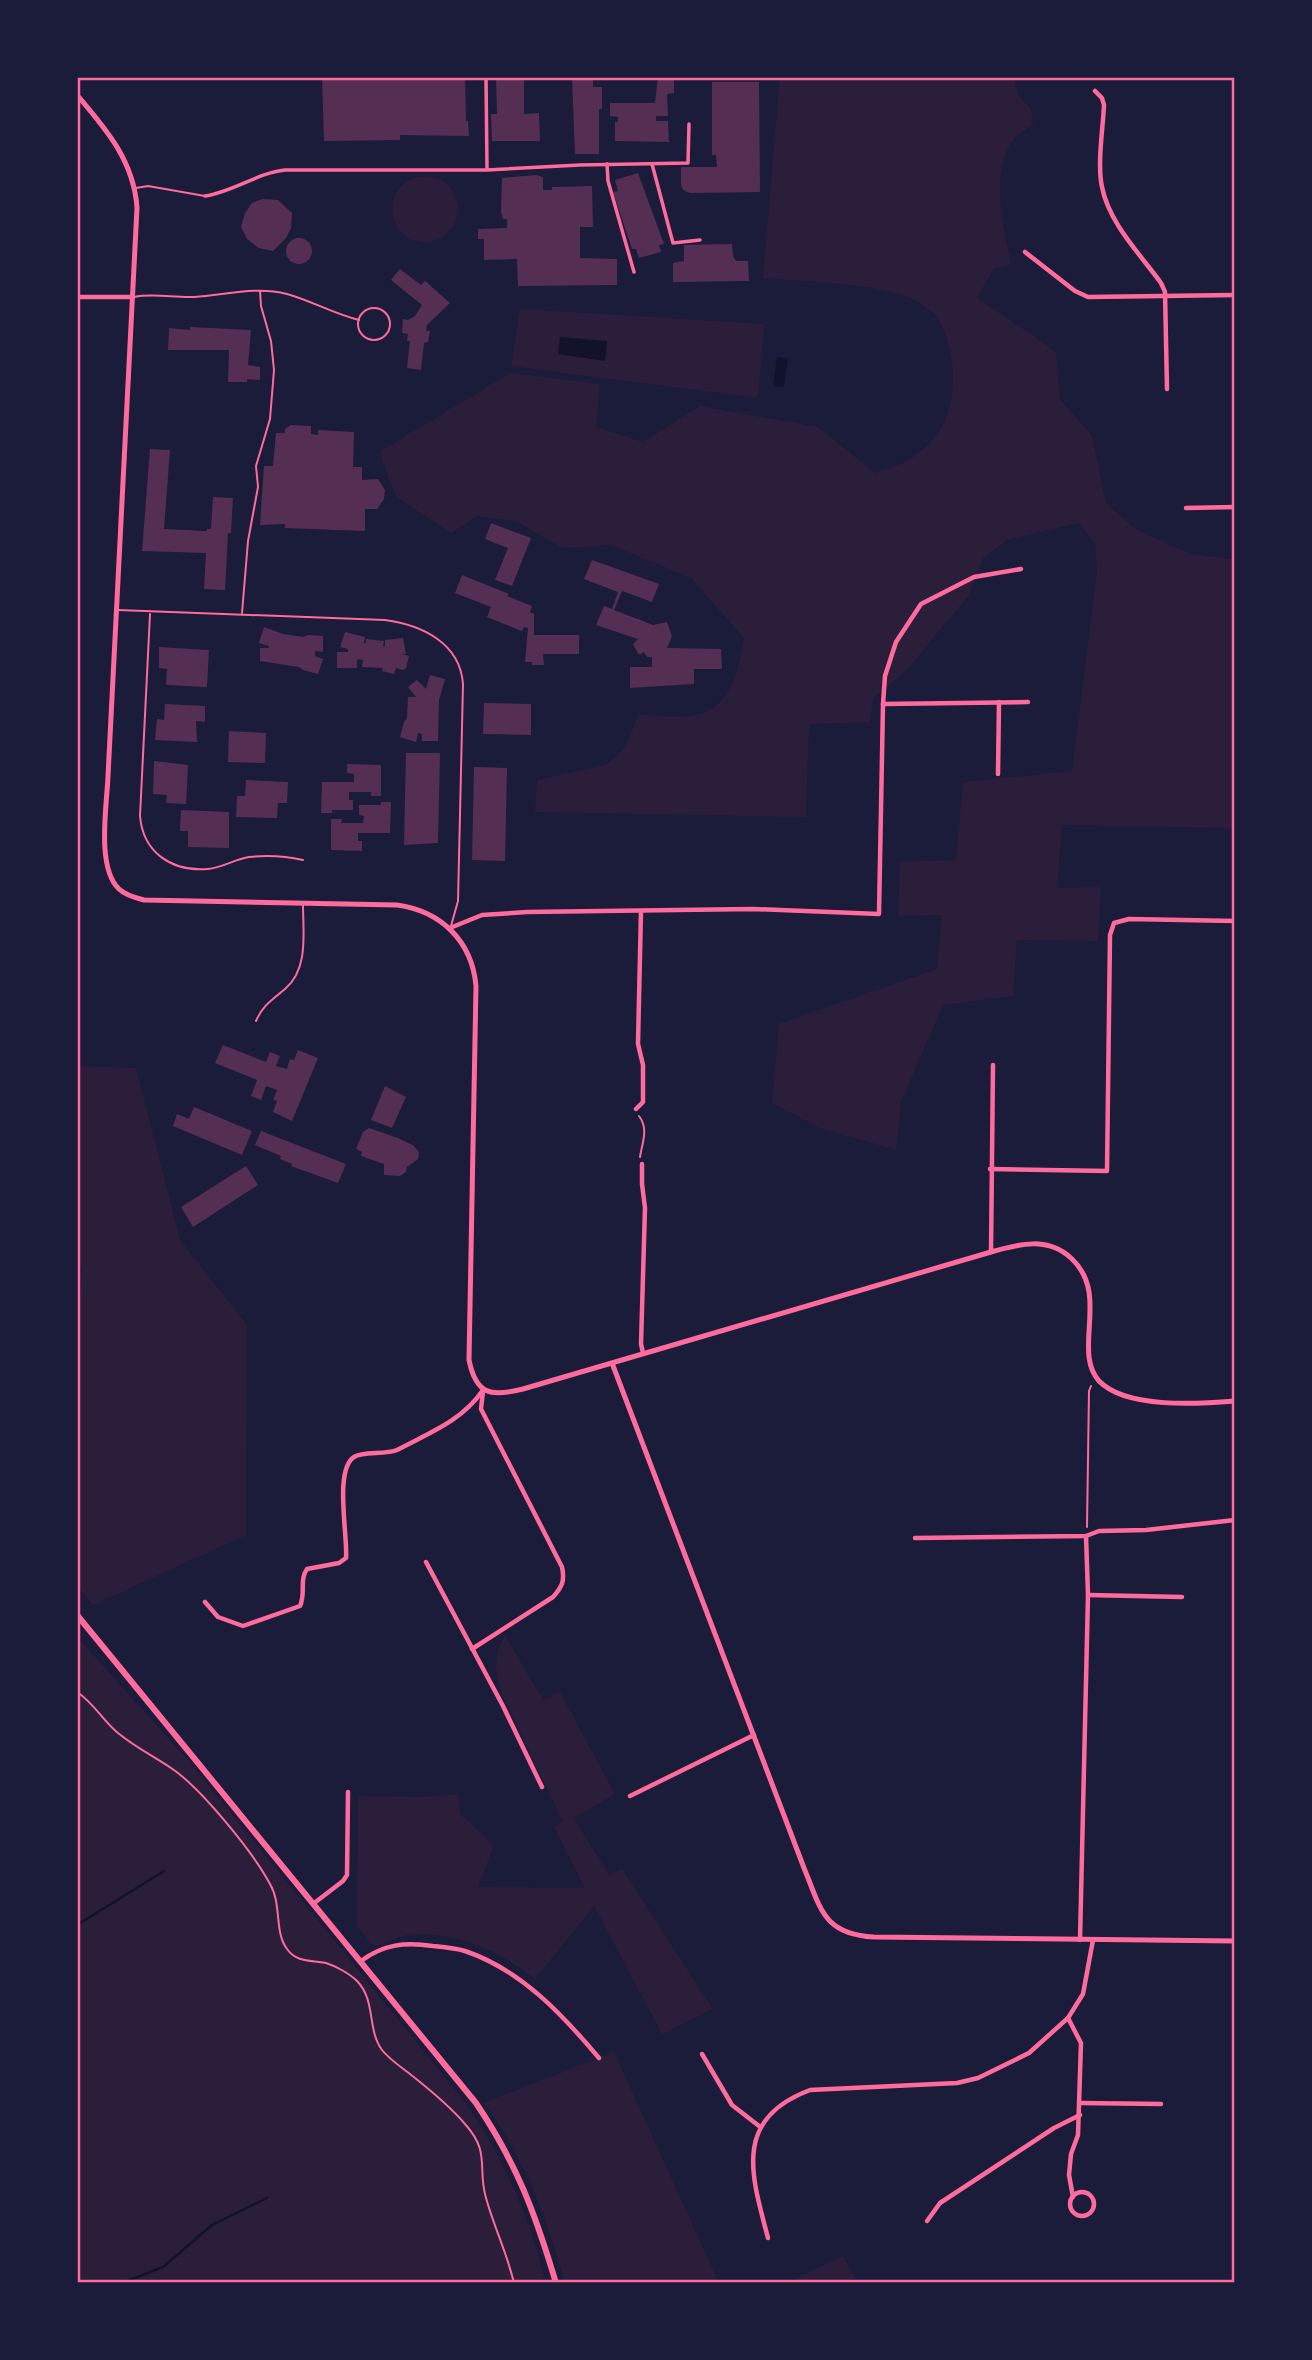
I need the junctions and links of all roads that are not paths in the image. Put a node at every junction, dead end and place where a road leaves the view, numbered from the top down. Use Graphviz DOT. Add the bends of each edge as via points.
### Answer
graph roads {
  1 [pos="486,77"];
  2 [pos="1095,91"];
  3 [pos="77,94"];
  4 [pos="689,124"];
  5 [pos="607,164"];
  6 [pos="653,164"];
  7 [pos="487,170"];
  8 [pos="135,188"];
  9 [pos="205,195"];
  10 [pos="700,240"];
  11 [pos="1025,252"];
  12 [pos="634,272"];
  13 [pos="260,290"];
  14 [pos="1235,295"];
  15 [pos="1165,296"];
  16 [pos="77,297"];
  17 [pos="133,297"];
  18 [pos="359,320"];
  19 [pos="1167,389"];
  20 [pos="1235,507"];
  21 [pos="1186,508"];
  22 [pos="1021,569"];
  23 [pos="117,610"];
  24 [pos="150,612"];
  25 [pos="242,614"];
  26 [pos="999,702"];
  27 [pos="1027,702"];
  28 [pos="883,704"];
  29 [pos="998,774"];
  30 [pos="303,860"];
  31 [pos="303,903"];
  32 [pos="642,911"];
  33 [pos="1235,921"];
  34 [pos="450,928"];
  35 [pos="256,1021"];
  36 [pos="993,1065"];
  37 [pos="636,1109"];
  38 [pos="642,1164"];
  39 [pos="990,1169"];
  40 [pos="991,1252"];
  41 [pos="643,1353"];
  42 [pos="612,1363"];
  43 [pos="483,1390"];
  44 [pos="1235,1401"];
  45 [pos="1235,1520"];
  46 [pos="1086,1536"];
  47 [pos="915,1538"];
  48 [pos="426,1562"];
  49 [pos="1088,1595"];
  50 [pos="1182,1597"];
  51 [pos="205,1602"];
  52 [pos="77,1615"];
  53 [pos="472,1648"];
  54 [pos="754,1735"];
  55 [pos="542,1787"];
  56 [pos="348,1792"];
  57 [pos="630,1796"];
  58 [pos="313,1904"];
  59 [pos="1080,1940"];
  60 [pos="1093,1940"];
  61 [pos="1235,1941"];
  62 [pos="361,1961"];
  63 [pos="1069,2018"];
  64 [pos="702,2054"];
  65 [pos="599,2058"];
  66 [pos="1080,2103"];
  67 [pos="1161,2105"];
  68 [pos="1080,2115"];
  69 [pos="759,2126"];
  70 [pos="1073,2197"];
  71 [pos="927,2221"];
  72 [pos="768,2238"];
  73 [pos="556,2283"];
  1 -- 7 [label="street"];
  2 -- 15 [label="street" via="1104,105 1103,193"];
  3 -- 8 [label="street" via="114,139"];
  4 -- 6 [label="street" via="688,163"];
  5 -- 6 [label="street"];
  5 -- 7 [label="street"];
  5 -- 12 [label="street"];
  6 -- 10 [label="street" via="673,243"];
  7 -- 9 [label="street" via="285,170"];
  8 -- 9 [label="lane"];
  8 -- 17 [label="street" via="138,216"];
  11 -- 15 [label="street" via="1088,297"];
  13 -- 17 [label="lane"];
  13 -- 18 [label="lane" via="287,294"];
  13 -- 25 [label="lane" via="274,370 270,419 256,466 258,487"];
  14 -- 15 [label="street"];
  15 -- 19 [label="street"];
  16 -- 17 [label="street"];
  17 -- 23 [label="street"];
  18 -- 18 [label="lane" via="362,334 371,339 381,338 390,327 389,318 378,308 368,309"];
  20 -- 21 [label="street"];
  22 -- 28 [label="street" via="974,577 921,604 896,642 885,676"];
  23 -- 24 [label="lane"];
  23 -- 31 [label="street" via="105,855 112,880 124,892 144,900"];
  24 -- 25 [label="lane"];
  24 -- 30 [label="lane" via="141,826 149,846 174,865 208,869 259,856"];
  25 -- 34 [label="lane" via="406,623 424,630 457,660 462,674 459,876"];
  26 -- 27 [label="street"];
  26 -- 28 [label="street"];
  26 -- 29 [label="street"];
  28 -- 32 [label="street" via="879,914"];
  31 -- 34 [label="street" via="406,906"];
  31 -- 35 [label="lane" via="299,970 285,989 266,1003"];
  32 -- 34 [label="street" via="489,913"];
  32 -- 37 [label="street" via="638,1044 643,1102"];
  33 -- 39 [label="street" via="1129,919 1114,923 1110,934 1107,1171"];
  34 -- 43 [label="street" via="468,955 476,986 469,1360 474,1380"];
  36 -- 39 [label="street"];
  38 -- 41 [label="street"];
  39 -- 40 [label="street"];
  40 -- 41 [label="street"];
  40 -- 44 [label="street" via="1042,1243 1076,1263 1090,1291 1090,1352 1096,1376 1112,1390 1140,1399 1179,1403"];
  41 -- 42 [label="street"];
  42 -- 43 [label="street" via="510,1392"];
  42 -- 54 [label="street"];
  43 -- 51 [label="street" via="461,1416 409,1444 387,1454 352,1459 343,1499 344,1562 307,1569 300,1606 238,1626 212,1613"];
  43 -- 53 [label="street" via="481,1409 562,1567 564,1582 553,1597"];
  45 -- 46 [label="street" via="1099,1531"];
  46 -- 47 [label="street"];
  46 -- 49 [label="street"];
  48 -- 53 [label="street"];
  49 -- 50 [label="street"];
  49 -- 59 [label="street"];
  52 -- 58 [label="main road"];
  53 -- 55 [label="street"];
  54 -- 57 [label="street"];
  54 -- 59 [label="street" via="818,1900 840,1931 874,1937"];
  56 -- 58 [label="street" via="346,1875"];
  58 -- 62 [label="main road"];
  59 -- 60 [label="street"];
  60 -- 61 [label="street"];
  60 -- 63 [label="street" via="1083,1994"];
  62 -- 65 [label="street" via="381,1948 402,1944 463,1950 508,1972 538,1994"];
  62 -- 73 [label="main road" via="463,2084 501,2141 530,2201"];
  63 -- 66 [label="street" via="1081,2043"];
  63 -- 69 [label="street" via="1029,2053 978,2078 810,2090 794,2096"];
  64 -- 69 [label="street" via="732,2105"];
  66 -- 67 [label="street"];
  66 -- 68 [label="street"];
  68 -- 70 [label="street" via="1069,2175"];
  68 -- 71 [label="street" via="940,2203"];
  69 -- 72 [label="street" via="754,2177"];
  70 -- 70 [label="street" via="1070,2207 1074,2214 1085,2216 1091,2211 1093,2204 1087,2194"];
}
